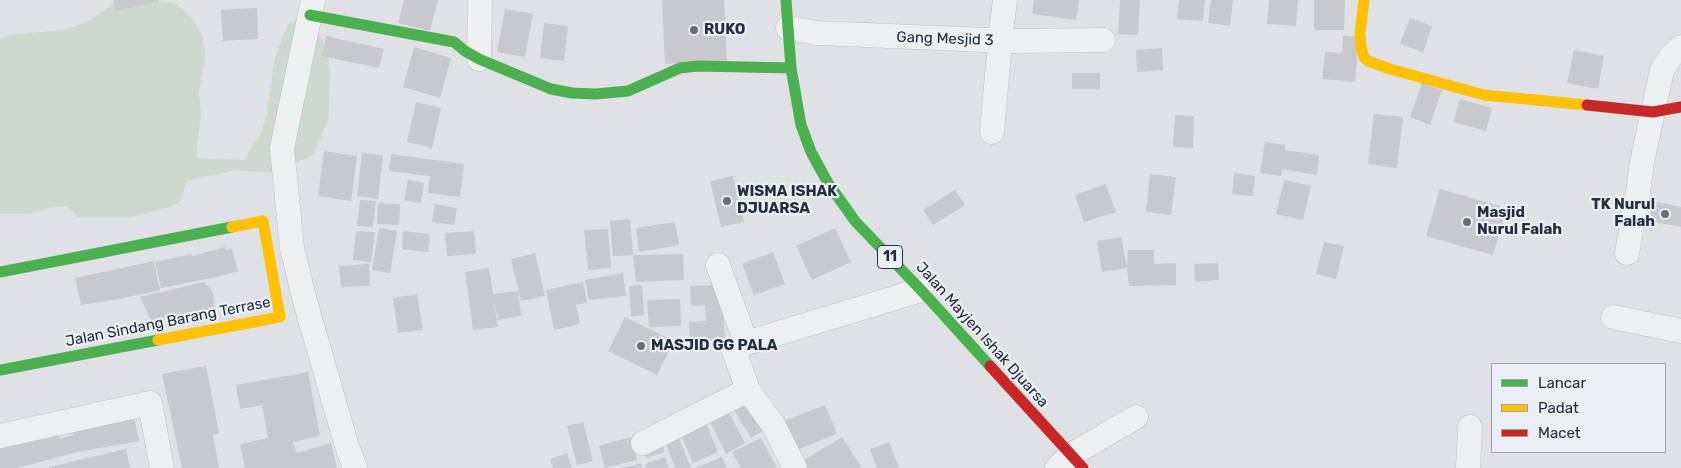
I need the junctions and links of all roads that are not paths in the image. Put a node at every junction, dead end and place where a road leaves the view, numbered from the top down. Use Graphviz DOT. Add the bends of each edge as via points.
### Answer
graph roads {
  1 [pos="480,0"];
  2 [pos="786,0"];
  3 [pos="1005,0"];
  4 [pos="1364,0"];
  5 [pos="312,8"];
  6 [pos="788,28"];
  7 [pos="1103,40"];
  8 [pos="1000,41"];
  9 [pos="1681,47"];
  10 [pos="478,59"];
  11 [pos="791,68"];
  12 [pos="1681,107"];
  13 [pos="1652,112"];
  14 [pos="992,132"];
  15 [pos="1627,254"];
  16 [pos="718,265"];
  17 [pos="0,272"];
  18 [pos="921,290"];
  19 [pos="1614,317"];
  20 [pos="1681,331"];
  21 [pos="746,343"];
  22 [pos="0,370"];
  23 [pos="748,390"];
  24 [pos="1136,417"];
  25 [pos="1470,427"];
  26 [pos="0,436"];
  27 [pos="643,443"];
  28 [pos="1070,464"];
  29 [pos="162,468"];
  30 [pos="355,468"];
  31 [pos="795,468"];
  32 [pos="1468,468"];
  1 -- 10 [label="street"];
  2 -- 6 [label="street, Jalan Mayjen Ishak Djuarsa / 11"];
  3 -- 8 [label="street"];
  4 -- 13 [label="street" via="1360,33 1361,48 1368,61 1484,95"];
  5 -- 10 [label="street" via="454,42"];
  5 -- 30 [label="street" via="282,148 292,248"];
  6 -- 8 [label="street, Gang Mesjid 3" via="817,33"];
  6 -- 11 [label="street, Jalan Mayjen Ishak Djuarsa / 11"];
  7 -- 8 [label="street, Gang Mesjid 3"];
  8 -- 14 [label="street"];
  9 -- 13 [label="street" via="1662,70"];
  10 -- 11 [label="street" via="551,90 596,94 628,91 680,68"];
  11 -- 18 [label="street, Jalan Mayjen Ishak Djuarsa / 11" via="801,125 828,183 855,221"];
  12 -- 13 [label="street"];
  13 -- 15 [label="street"];
  16 -- 21 [label="street"];
  17 -- 22 [label="street, Jalan Sindang Barang Terrase" via="263,221 280,317"];
  18 -- 21 [label="street"];
  18 -- 28 [label="street, Jalan Mayjen Ishak Djuarsa / 11"];
  19 -- 20 [label="street"];
  21 -- 23 [label="street" via="734,352"];
  23 -- 27 [label="street"];
  23 -- 31 [label="street" via="774,426"];
  24 -- 28 [label="street"];
  25 -- 32 [label="street"];
  26 -- 29 [label="street" via="150,403"];
}
